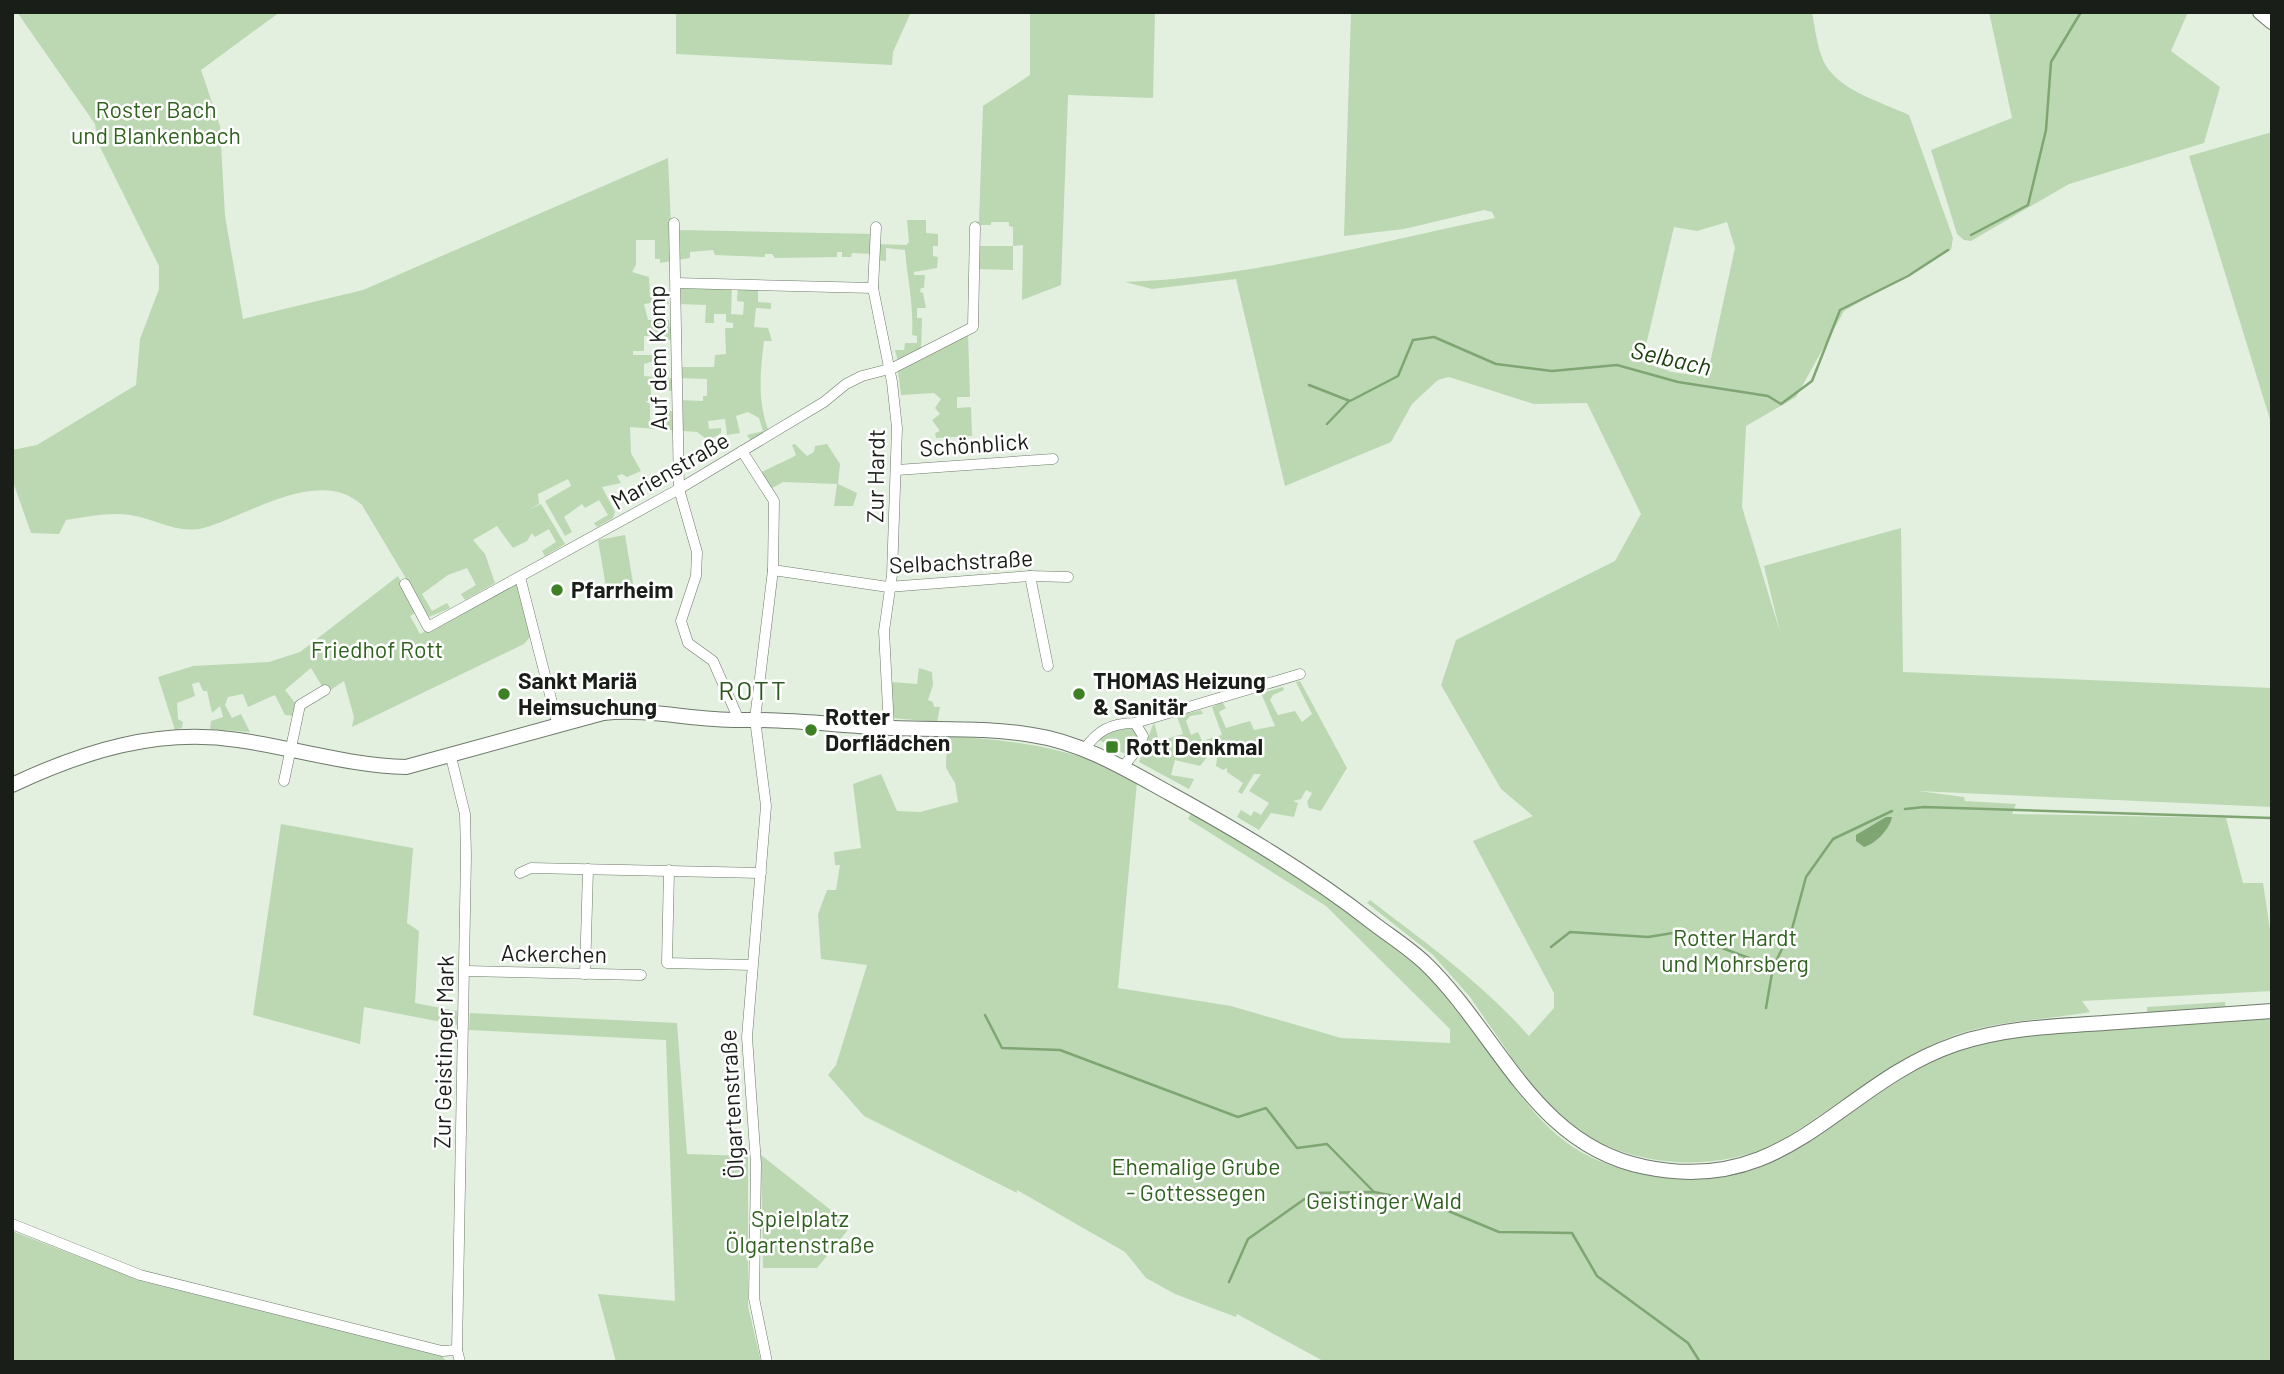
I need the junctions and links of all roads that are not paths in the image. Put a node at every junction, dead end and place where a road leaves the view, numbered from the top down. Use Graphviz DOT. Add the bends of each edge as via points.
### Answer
graph roads {
  1 [pos="2260,12"];
  2 [pos="2272,22"];
  3 [pos="674,223"];
  4 [pos="876,227"];
  5 [pos="975,227"];
  6 [pos="676,283"];
  7 [pos="873,288"];
  8 [pos="887,369"];
  9 [pos="742,451"];
  10 [pos="1053,459"];
  11 [pos="897,470"];
  12 [pos="679,489"];
  13 [pos="773,570"];
  14 [pos="1030,576"];
  15 [pos="520,577"];
  16 [pos="1068,577"];
  17 [pos="405,584"];
  18 [pos="888,587"];
  19 [pos="1048,666"];
  20 [pos="1300,674"];
  21 [pos="325,690"];
  22 [pos="755,719"];
  23 [pos="739,720"];
  24 [pos="1135,723"];
  25 [pos="558,726"];
  26 [pos="889,728"];
  27 [pos="290,749"];
  28 [pos="1084,750"];
  29 [pos="451,757"];
  30 [pos="1122,768"];
  31 [pos="284,781"];
  32 [pos="12,785"];
  33 [pos="588,869"];
  34 [pos="668,870"];
  35 [pos="520,873"];
  36 [pos="761,873"];
  37 [pos="752,965"];
  38 [pos="466,971"];
  39 [pos="585,974"];
  40 [pos="641,975"];
  41 [pos="2272,1011"];
  42 [pos="12,1224"];
  43 [pos="457,1350"];
  44 [pos="460,1362"];
  45 [pos="766,1362"];
  1 -- 2 [label="street"];
  3 -- 6 [label="street, Auf dem Komp"];
  4 -- 7 [label="street, Zur Hardt"];
  5 -- 8 [label="street, Marienstraße" via="973,327"];
  6 -- 7 [label="street"];
  6 -- 12 [label="street, Auf dem Komp"];
  7 -- 8 [label="street, Zur Hardt"];
  8 -- 9 [label="street, Marienstraße" via="846,384"];
  8 -- 11 [label="street, Zur Hardt"];
  9 -- 12 [label="street, Marienstraße"];
  9 -- 13 [label="street, Ölgartenstraße" via="774,501"];
  10 -- 11 [label="street, Schönblick"];
  11 -- 18 [label="street, Zur Hardt"];
  12 -- 15 [label="street, Marienstraße"];
  12 -- 23 [label="street, Auf dem Komp" via="697,552 696,576 681,621 688,643 713,661"];
  13 -- 18 [label="street, Selbachstraße"];
  13 -- 22 [label="street, Ölgartenstraße"];
  14 -- 16 [label="street, Selbachstraße"];
  14 -- 18 [label="street, Selbachstraße"];
  14 -- 19 [label="street"];
  15 -- 17 [label="street, Marienstraße" via="428,627"];
  15 -- 25 [label="street"];
  18 -- 26 [label="street, Zur Hardt" via="884,631"];
  20 -- 24 [label="street"];
  21 -- 27 [label="street" via="300,705"];
  22 -- 23 [label="street"];
  22 -- 26 [label="street"];
  22 -- 36 [label="street, Ölgartenstraße" via="766,806"];
  23 -- 25 [label="street" via="629,710"];
  24 -- 28 [label="street" via="1095,733"];
  24 -- 30 [label="street" via="1143,736"];
  25 -- 29 [label="street"];
  26 -- 28 [label="street" via="1032,735"];
  27 -- 29 [label="street" via="377,766 406,767"];
  27 -- 31 [label="street"];
  27 -- 32 [label="street" via="237,739 170,737 90,753"];
  28 -- 30 [label="street"];
  29 -- 38 [label="street, Zur Geistinger Mark" via="465,814"];
  30 -- 41 [label="street" via="1290,863 1422,960 1551,1120 1586,1145 1649,1168 1724,1170 1768,1157 1787,1149 1904,1068 1958,1043 2028,1029"];
  33 -- 34 [label="street"];
  33 -- 35 [label="street" via="530,867"];
  33 -- 39 [label="street"];
  34 -- 36 [label="street"];
  34 -- 37 [label="street" via="667,964"];
  36 -- 37 [label="street, Ölgartenstraße"];
  37 -- 45 [label="street, Ölgartenstraße" via="747,1037 756,1164 754,1298"];
  38 -- 39 [label="street, Ackerchen"];
  38 -- 43 [label="street, Zur Geistinger Mark"];
  39 -- 40 [label="street, Ackerchen"];
  42 -- 43 [label="street" via="140,1275 442,1351"];
  43 -- 44 [label="street, Zur Geistinger Mark"];
}
